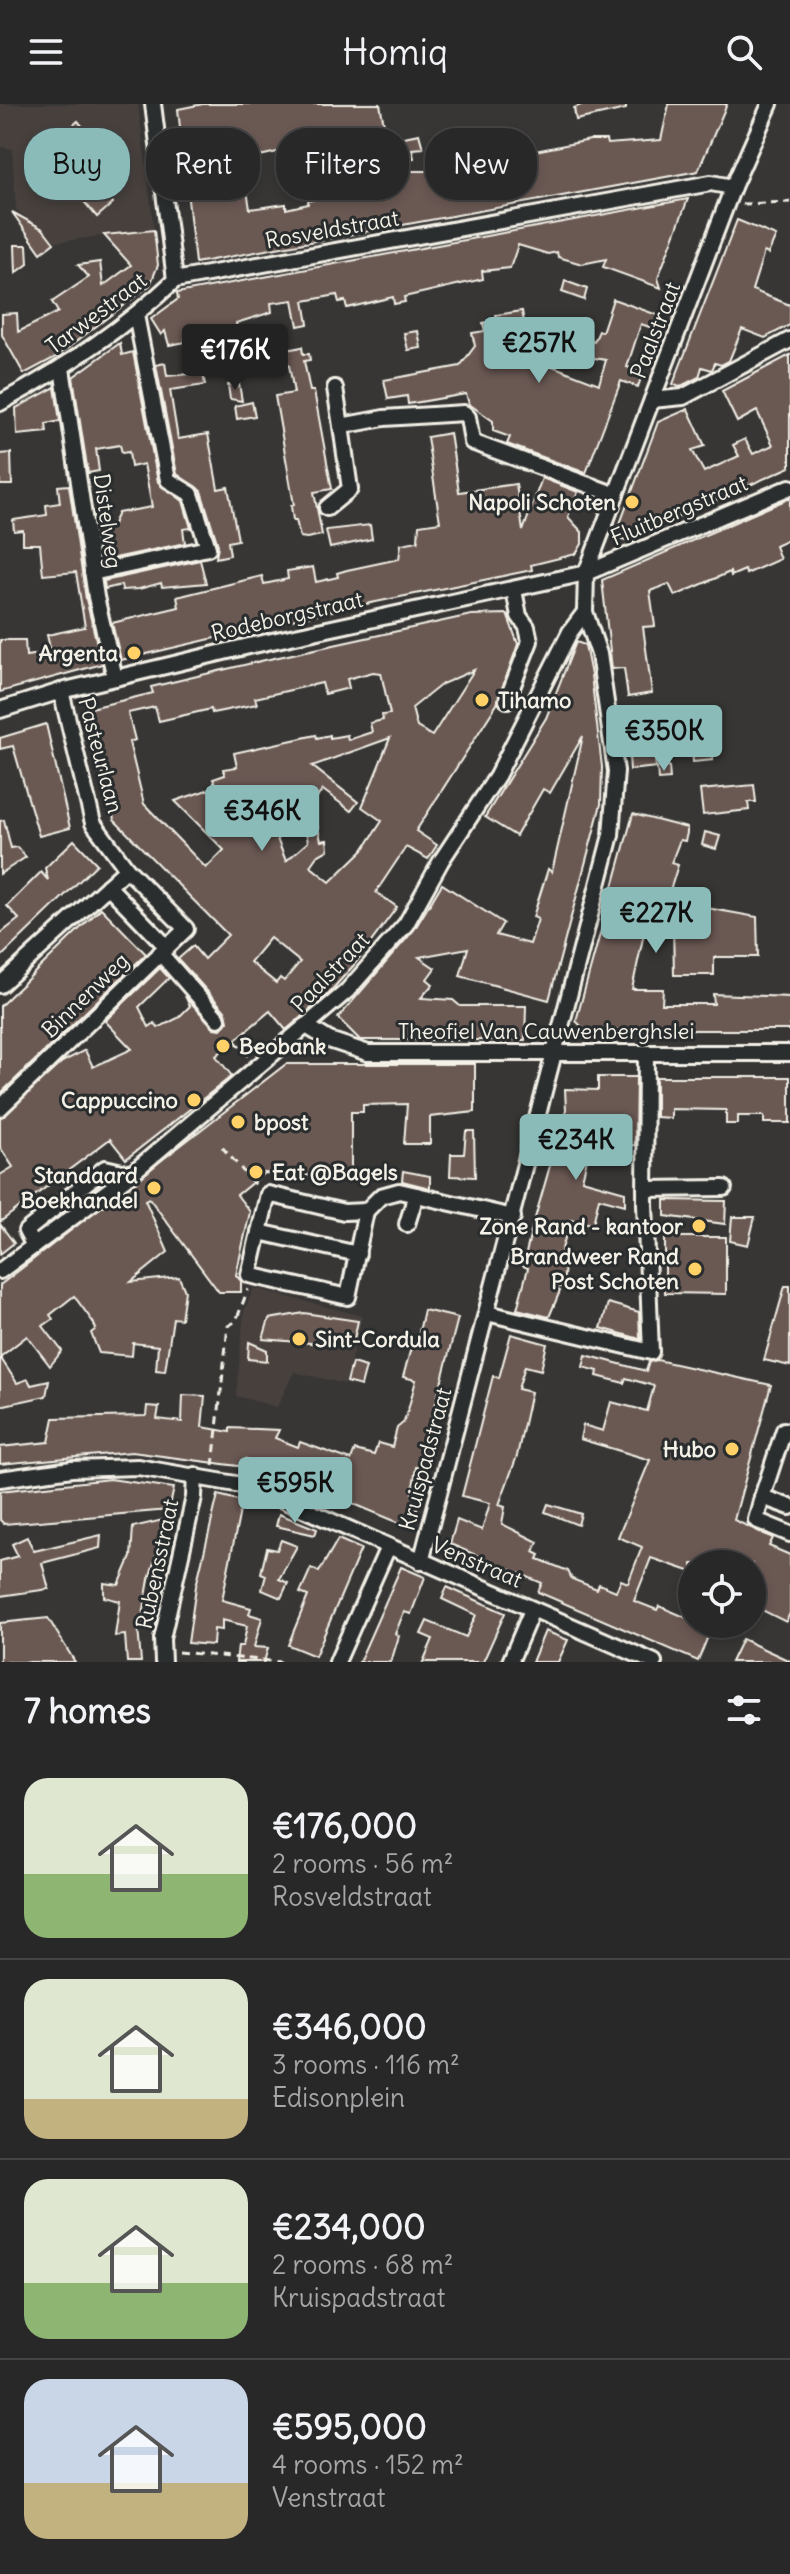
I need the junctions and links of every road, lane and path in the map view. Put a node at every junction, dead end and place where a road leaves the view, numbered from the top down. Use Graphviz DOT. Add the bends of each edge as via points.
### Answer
graph roads {
  1 [pos="153,104"];
  2 [pos="770,104"];
  3 [pos="733,187"];
  4 [pos="790,202"];
  5 [pos="726,205"];
  6 [pos="175,280"];
  7 [pos="136,315"];
  8 [pos="790,340"];
  9 [pos="62,368"];
  10 [pos="335,388"];
  11 [pos="652,400"];
  12 [pos="0,403"];
  13 [pos="341,426"];
  14 [pos="790,487"];
  15 [pos="616,495"];
  16 [pos="327,508"];
  17 [pos="92,573"];
  18 [pos="586,573"];
  19 [pos="514,590"];
  20 [pos="585,612"];
  21 [pos="115,678"];
  22 [pos="61,691"];
  23 [pos="507,700"];
  24 [pos="0,710"];
  25 [pos="127,869"];
  26 [pos="108,886"];
  27 [pos="163,950"];
  28 [pos="0,985"];
  29 [pos="218,1019"];
  30 [pos="308,1027"];
  31 [pos="235,1041"];
  32 [pos="555,1053"];
  33 [pos="646,1053"];
  34 [pos="790,1053"];
  35 [pos="258,1069"];
  36 [pos="0,1108"];
  37 [pos="222,1147"];
  38 [pos="131,1174"];
  39 [pos="724,1188"];
  40 [pos="645,1189"];
  41 [pos="268,1194"];
  42 [pos="416,1195"];
  43 [pos="366,1211"];
  44 [pos="513,1217"];
  45 [pos="407,1224"];
  46 [pos="259,1232"];
  47 [pos="34,1246"];
  48 [pos="358,1254"];
  49 [pos="0,1271"];
  50 [pos="249,1275"];
  51 [pos="487,1313"];
  52 [pos="784,1430"];
  53 [pos="195,1475"];
  54 [pos="212,1477"];
  55 [pos="0,1479"];
  56 [pos="762,1497"];
  57 [pos="790,1507"];
  58 [pos="790,1534"];
  59 [pos="388,1547"];
  60 [pos="421,1562"];
  61 [pos="532,1610"];
  62 [pos="162,1656"];
  63 [pos="281,1662"];
  64 [pos="337,1662"];
  65 [pos="510,1662"];
  66 [pos="654,1662"];
  1 -- 6 [label="street"];
  2 -- 3 [label="street, Paalstraat"];
  3 -- 5 [label="street, Paalstraat"];
  3 -- 6 [label="street, Rosveldstraat" via="711,183"];
  4 -- 5 [label="path"];
  5 -- 11 [label="street, Paalstraat"];
  6 -- 7 [label="street, Tarwestraat"];
  7 -- 9 [label="street, Tarwestraat"];
  7 -- 17 [label="street" via="168,480 191,494 208,548"];
  8 -- 11 [label="street" via="683,397"];
  9 -- 12 [label="street, Tarwestraat"];
  9 -- 17 [label="street, Distelweg"];
  10 -- 13 [label="street"];
  11 -- 15 [label="street, Paalstraat"];
  13 -- 15 [label="street" via="464,413 472,442"];
  13 -- 16 [label="street" via="350,489"];
  14 -- 18 [label="street, Fluitbergstraat"];
  15 -- 18 [label="street, Paalstraat"];
  17 -- 21 [label="street, Distelweg"];
  18 -- 19 [label="street, Rodeborgstraat"];
  18 -- 20 [label="street, Kruispadstraat"];
  19 -- 21 [label="street, Rodeborgstraat"];
  19 -- 23 [label="street" via="530,641"];
  20 -- 30 [label="street, Paalstraat" via="497,776 406,924"];
  20 -- 32 [label="street, Kruispadstraat" via="605,688 617,799"];
  21 -- 22 [label="street, Rodeborgstraat"];
  22 -- 24 [label="street, Rodeborgstraat"];
  22 -- 25 [label="street, Pasteurlaan" via="93,823"];
  25 -- 26 [label="street"];
  25 -- 27 [label="street, Pasteurlaan" via="186,929"];
  26 -- 27 [label="street"];
  26 -- 28 [label="street"];
  27 -- 29 [label="street"];
  27 -- 36 [label="street, Binnenweg"];
  30 -- 32 [label="street, Theofiel Van Cauwenberghslei" via="368,1053"];
  30 -- 35 [label="street, Paalstraat"];
  31 -- 35 [label="path"];
  32 -- 33 [label="street, Theofiel Van Cauwenberghslei"];
  32 -- 44 [label="street, Kruispadstraat"];
  33 -- 34 [label="street, Theofiel Van Cauwenberghslei"];
  33 -- 40 [label="street"];
  35 -- 38 [label="street, Paalstraat"];
  37 -- 41 [label="path" via="251,1183"];
  38 -- 47 [label="street, Paalstraat"];
  38 -- 47 [label="street" via="105,1168 26,1231"];
  39 -- 40 [label="street"];
  40 -- 51 [label="street" via="651,1352"];
  41 -- 43 [label="street" via="344,1212"];
  41 -- 46 [label="street"];
  42 -- 43 [label="street" via="391,1192"];
  42 -- 44 [label="street"];
  42 -- 45 [label="street"];
  43 -- 48 [label="street"];
  44 -- 51 [label="street, Kruispadstraat"];
  46 -- 48 [label="street"];
  46 -- 50 [label="street"];
  47 -- 49 [label="street, Paalstraat"];
  48 -- 50 [label="street" via="348,1297"];
  50 -- 54 [label="path" via="236,1321 228,1326"];
  51 -- 60 [label="street, Kruispadstraat"];
  52 -- 56 [label="street"];
  53 -- 54 [label="street, Venstraat"];
  53 -- 55 [label="street, Venstraat" via="138,1467"];
  53 -- 62 [label="street, Rubensstraat"];
  54 -- 59 [label="street, Venstraat" via="253,1487"];
  56 -- 57 [label="street"];
  56 -- 58 [label="street" via="756,1520"];
  59 -- 60 [label="street, Venstraat"];
  59 -- 64 [label="street"];
  60 -- 61 [label="street, Venstraat"];
  61 -- 65 [label="street"];
  61 -- 66 [label="street, Venstraat"];
  62 -- 63 [label="path"];
}
